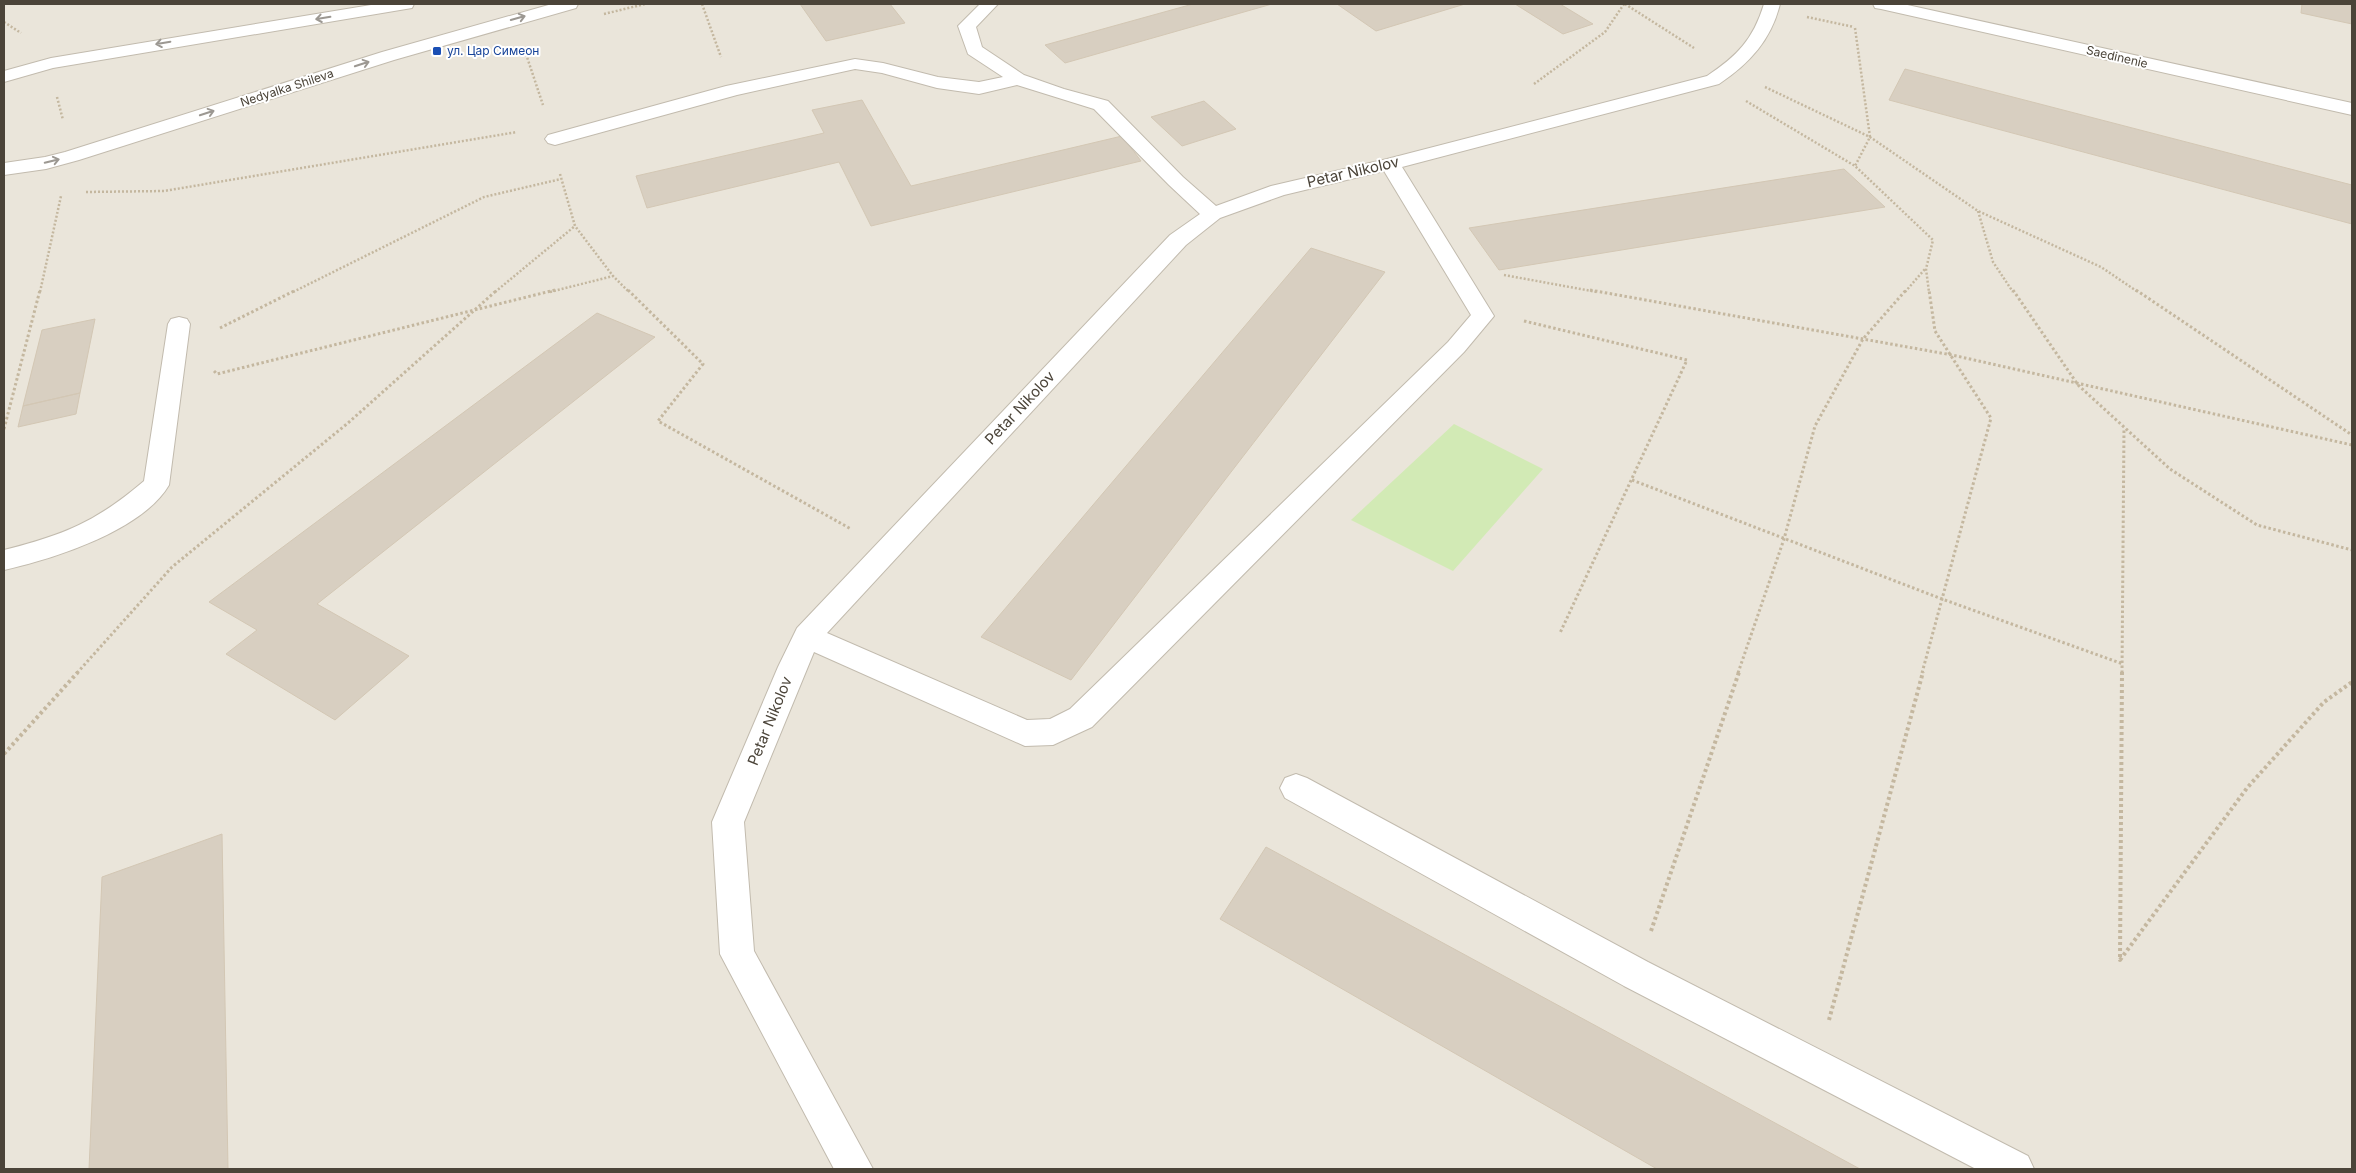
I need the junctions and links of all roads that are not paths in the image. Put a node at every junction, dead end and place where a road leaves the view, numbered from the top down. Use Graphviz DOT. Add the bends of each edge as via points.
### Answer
graph roads {
  1 [pos="406,4"];
  2 [pos="570,4"];
  3 [pos="990,4"];
  4 [pos="1772,4"];
  5 [pos="1882,4"];
  6 [pos="4,77"];
  7 [pos="1018,80"];
  8 [pos="2352,109"];
  9 [pos="553,133"];
  10 [pos="1390,164"];
  11 [pos="4,169"];
  12 [pos="1213,214"];
  13 [pos="178,336"];
  14 [pos="4,560"];
  15 [pos="807,636"];
  16 [pos="1296,788"];
  17 [pos="854,1169"];
  18 [pos="2015,1169"];
  1 -- 6 [label="street, one-way" via="51,62"];
  11 -- 2 [label="street, Nedyalka Shileva, one-way" via="72,156 388,56"];
  3 -- 7 [label="street" via="967,26 974,50"];
  4 -- 10 [label="street, Petar Nikolov" via="1758,41 1721,75"];
  5 -- 8 [label="street, Saedinenie"];
  7 -- 9 [label="street" via="979,88 855,64"];
  7 -- 12 [label="street" via="1101,105"];
  10 -- 12 [label="street, Petar Nikolov" via="1278,190"];
  10 -- 15 [label="street" via="1482,316 1456,347 1081,718 1053,732 1025,733"];
  12 -- 15 [label="street, Petar Nikolov" via="1178,240"];
  13 -- 14 [label="street" via="156,485 126,511 91,531 38,552"];
  15 -- 17 [label="street, Petar Nikolov" via="728,822 737,954"];
  16 -- 18 [label="street" via="1636,974"];
}
